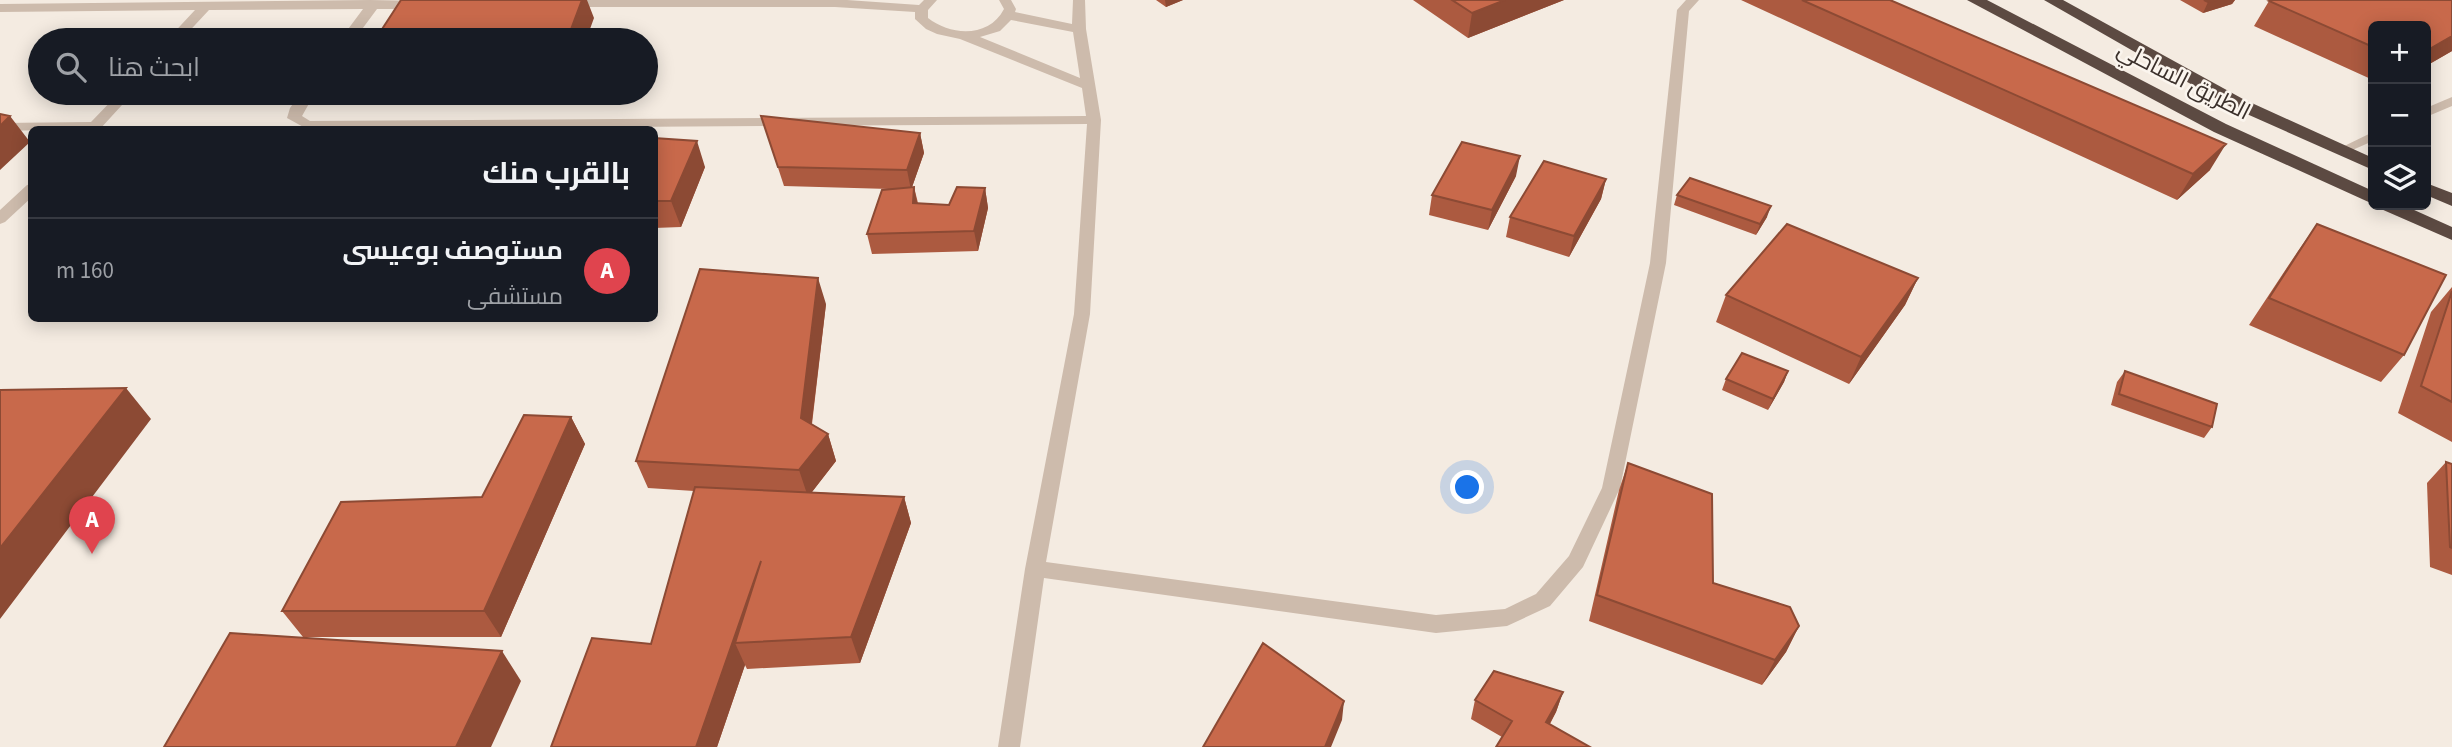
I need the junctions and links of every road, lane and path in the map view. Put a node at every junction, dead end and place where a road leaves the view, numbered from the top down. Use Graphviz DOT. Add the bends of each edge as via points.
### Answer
graph roads {
  1 [pos="1079,0"];
  2 [pos="1693,0"];
  3 [pos="1975,0"];
  4 [pos="2052,0"];
  5 [pos="375,2"];
  6 [pos="550,4"];
  7 [pos="441,5"];
  8 [pos="926,5"];
  9 [pos="1010,5"];
  10 [pos="205,7"];
  11 [pos="0,9"];
  12 [pos="185,28"];
  13 [pos="356,28"];
  14 [pos="1079,29"];
  15 [pos="962,35"];
  16 [pos="1088,86"];
  17 [pos="2452,101"];
  18 [pos="115,105"];
  19 [pos="299,105"];
  20 [pos="2431,111"];
  21 [pos="1094,120"];
  22 [pos="95,126"];
  23 [pos="0,127"];
  24 [pos="28,127"];
  25 [pos="2368,138"];
  26 [pos="2341,151"];
  27 [pos="2368,163"];
  28 [pos="2431,190"];
  29 [pos="28,192"];
  30 [pos="2368,196"];
  31 [pos="2452,200"];
  32 [pos="2399,210"];
  33 [pos="0,219"];
  34 [pos="2452,234"];
  35 [pos="1035,569"];
  36 [pos="1009,747"];
  1 -- 14 [label="street"];
  2 -- 35 [label="street" via="1683,10 1658,263 1611,488 1576,561 1543,600 1507,617 1436,624"];
  3 -- 30 [label="highway, الطريق الساحلي" via="2220,128"];
  4 -- 26 [label="highway, الطريق الساحلي" via="2237,103"];
  5 -- 7 [label="street"];
  5 -- 10 [label="street"];
  5 -- 13 [label="street"];
  6 -- 8 [label="street"];
  8 -- 15 [label="street" via="921,19 929,28"];
  9 -- 14 [label="street"];
  9 -- 15 [label="street" via="991,29"];
  10 -- 11 [label="street"];
  10 -- 12 [label="street"];
  14 -- 16 [label="street"];
  15 -- 16 [label="street"];
  16 -- 21 [label="street"];
  17 -- 20 [label="street"];
  18 -- 22 [label="street"];
  19 -- 21 [label="street" via="294,118 307,125"];
  21 -- 35 [label="street" via="1082,314"];
  23 -- 24 [label="street"];
  25 -- 26 [label="street"];
  26 -- 27 [label="highway, الطريق الساحلي"];
  28 -- 31 [label="highway"];
  29 -- 33 [label="street"];
  32 -- 34 [label="highway"];
  35 -- 36 [label="street"];
}
